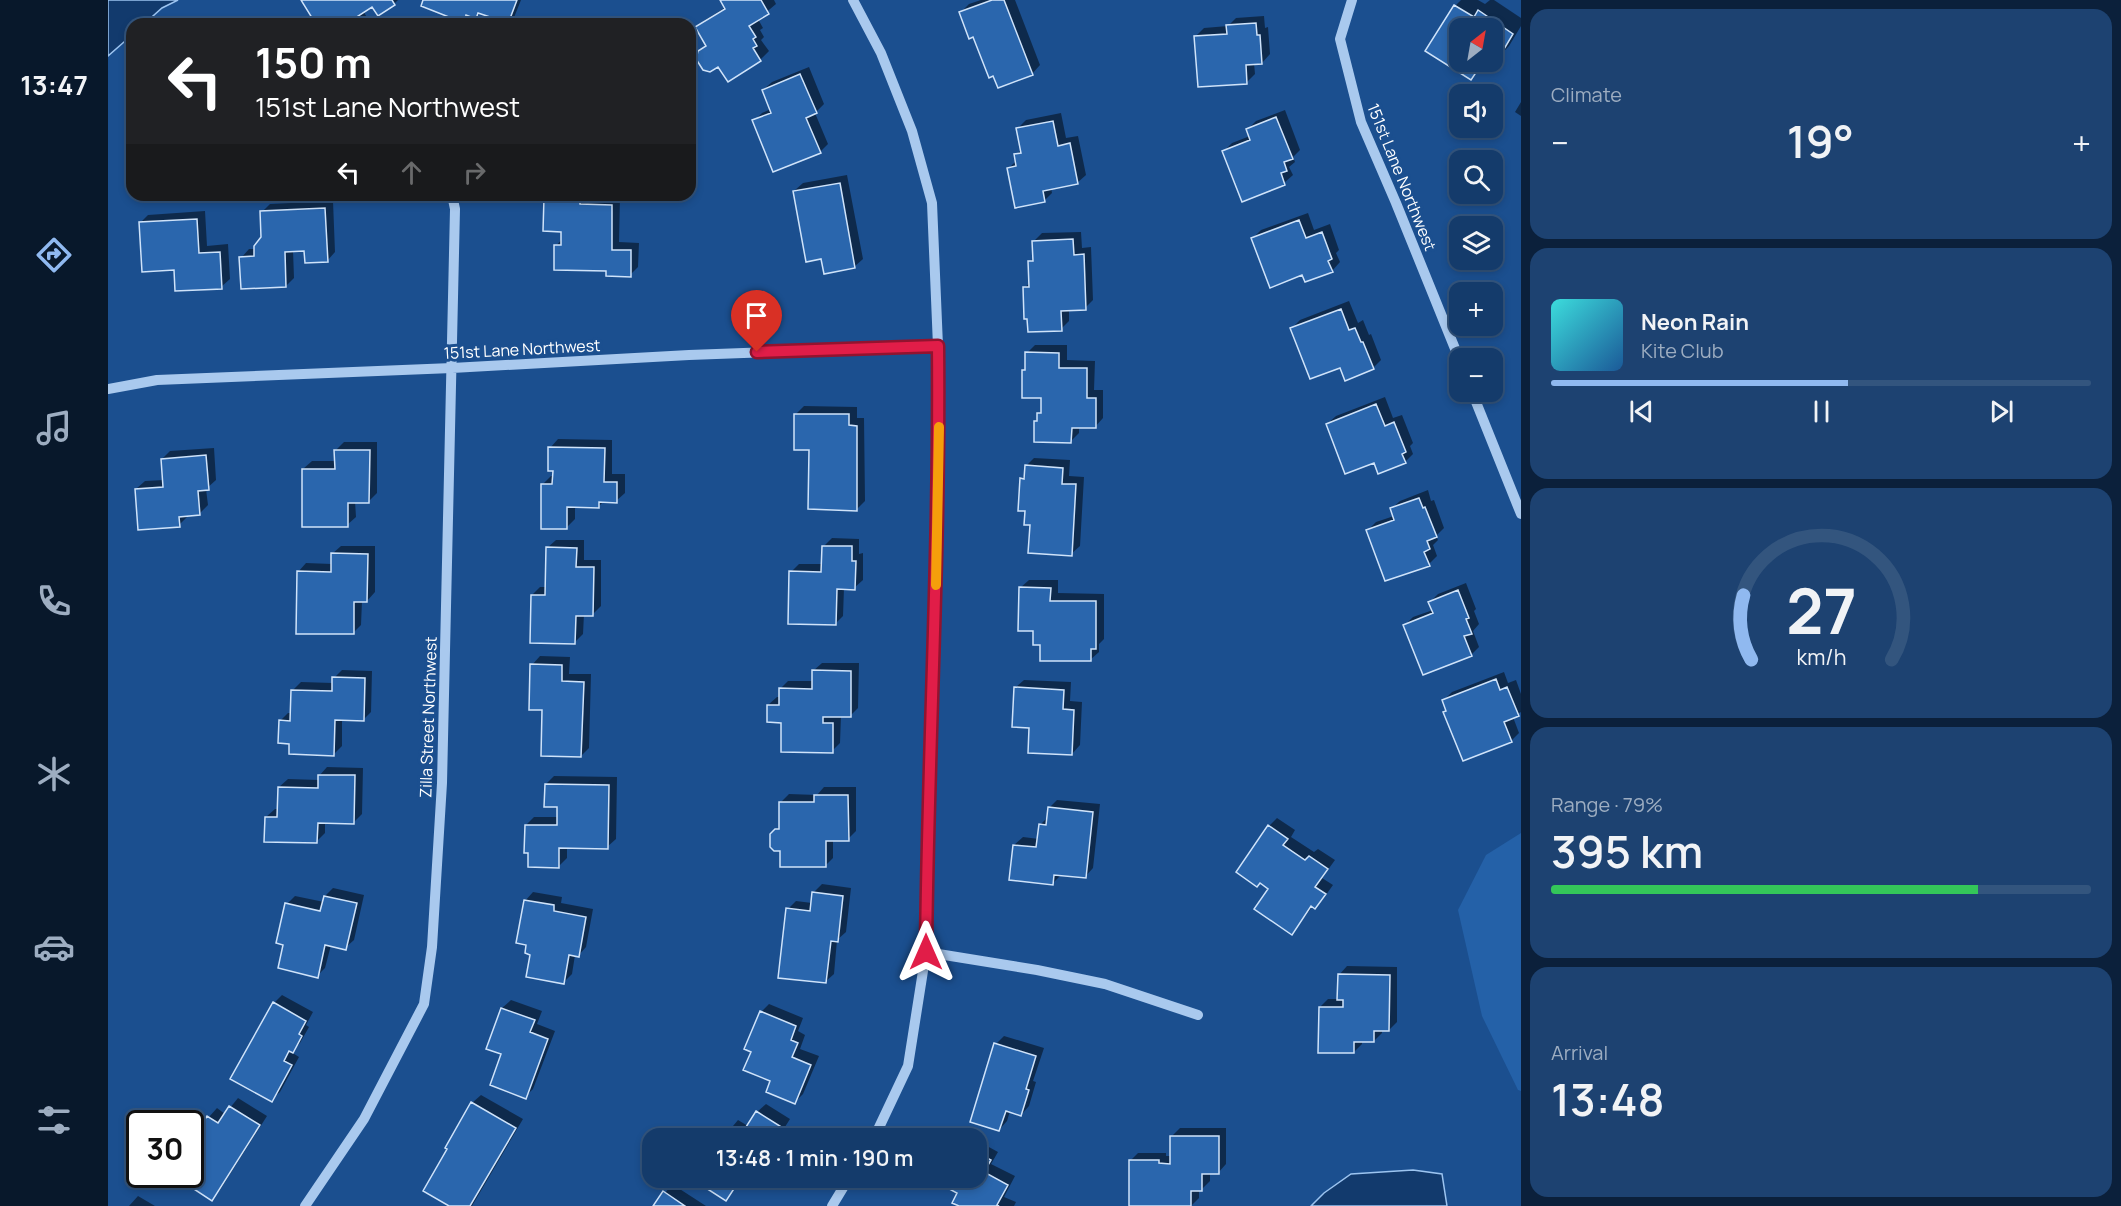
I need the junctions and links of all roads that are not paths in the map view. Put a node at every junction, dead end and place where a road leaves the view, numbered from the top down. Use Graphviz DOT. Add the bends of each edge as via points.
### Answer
graph roads {
  1 [pos="853,0"];
  2 [pos="1352,0"];
  3 [pos="453,201"];
  4 [pos="938,346"];
  5 [pos="1455,348"];
  6 [pos="452,368"];
  7 [pos="108,389"];
  8 [pos="1476,402"];
  9 [pos="1521,514"];
  10 [pos="926,952"];
  11 [pos="1198,1015"];
  12 [pos="879,1128"];
  13 [pos="843,1188"];
  14 [pos="305,1206"];
  15 [pos="832,1206"];
  1 -- 4 [label="street" via="881,53 912,131 932,203"];
  2 -- 5 [label="street, 151st Lane Northwest" via="1341,39 1360,122"];
  3 -- 6 [label="street, Zilla Street Northwest"];
  4 -- 6 [label="street, 151st Lane Northwest"];
  4 -- 10 [label="street" via="939,471"];
  6 -- 7 [label="street, 151st Lane Northwest" via="157,380"];
  6 -- 14 [label="street, Zilla Street Northwest" via="442,783 432,947 424,1004 363,1119"];
  8 -- 9 [label="street"];
  10 -- 11 [label="street" via="1105,984"];
  10 -- 12 [label="street" via="908,1066"];
  13 -- 15 [label="street"];
}
